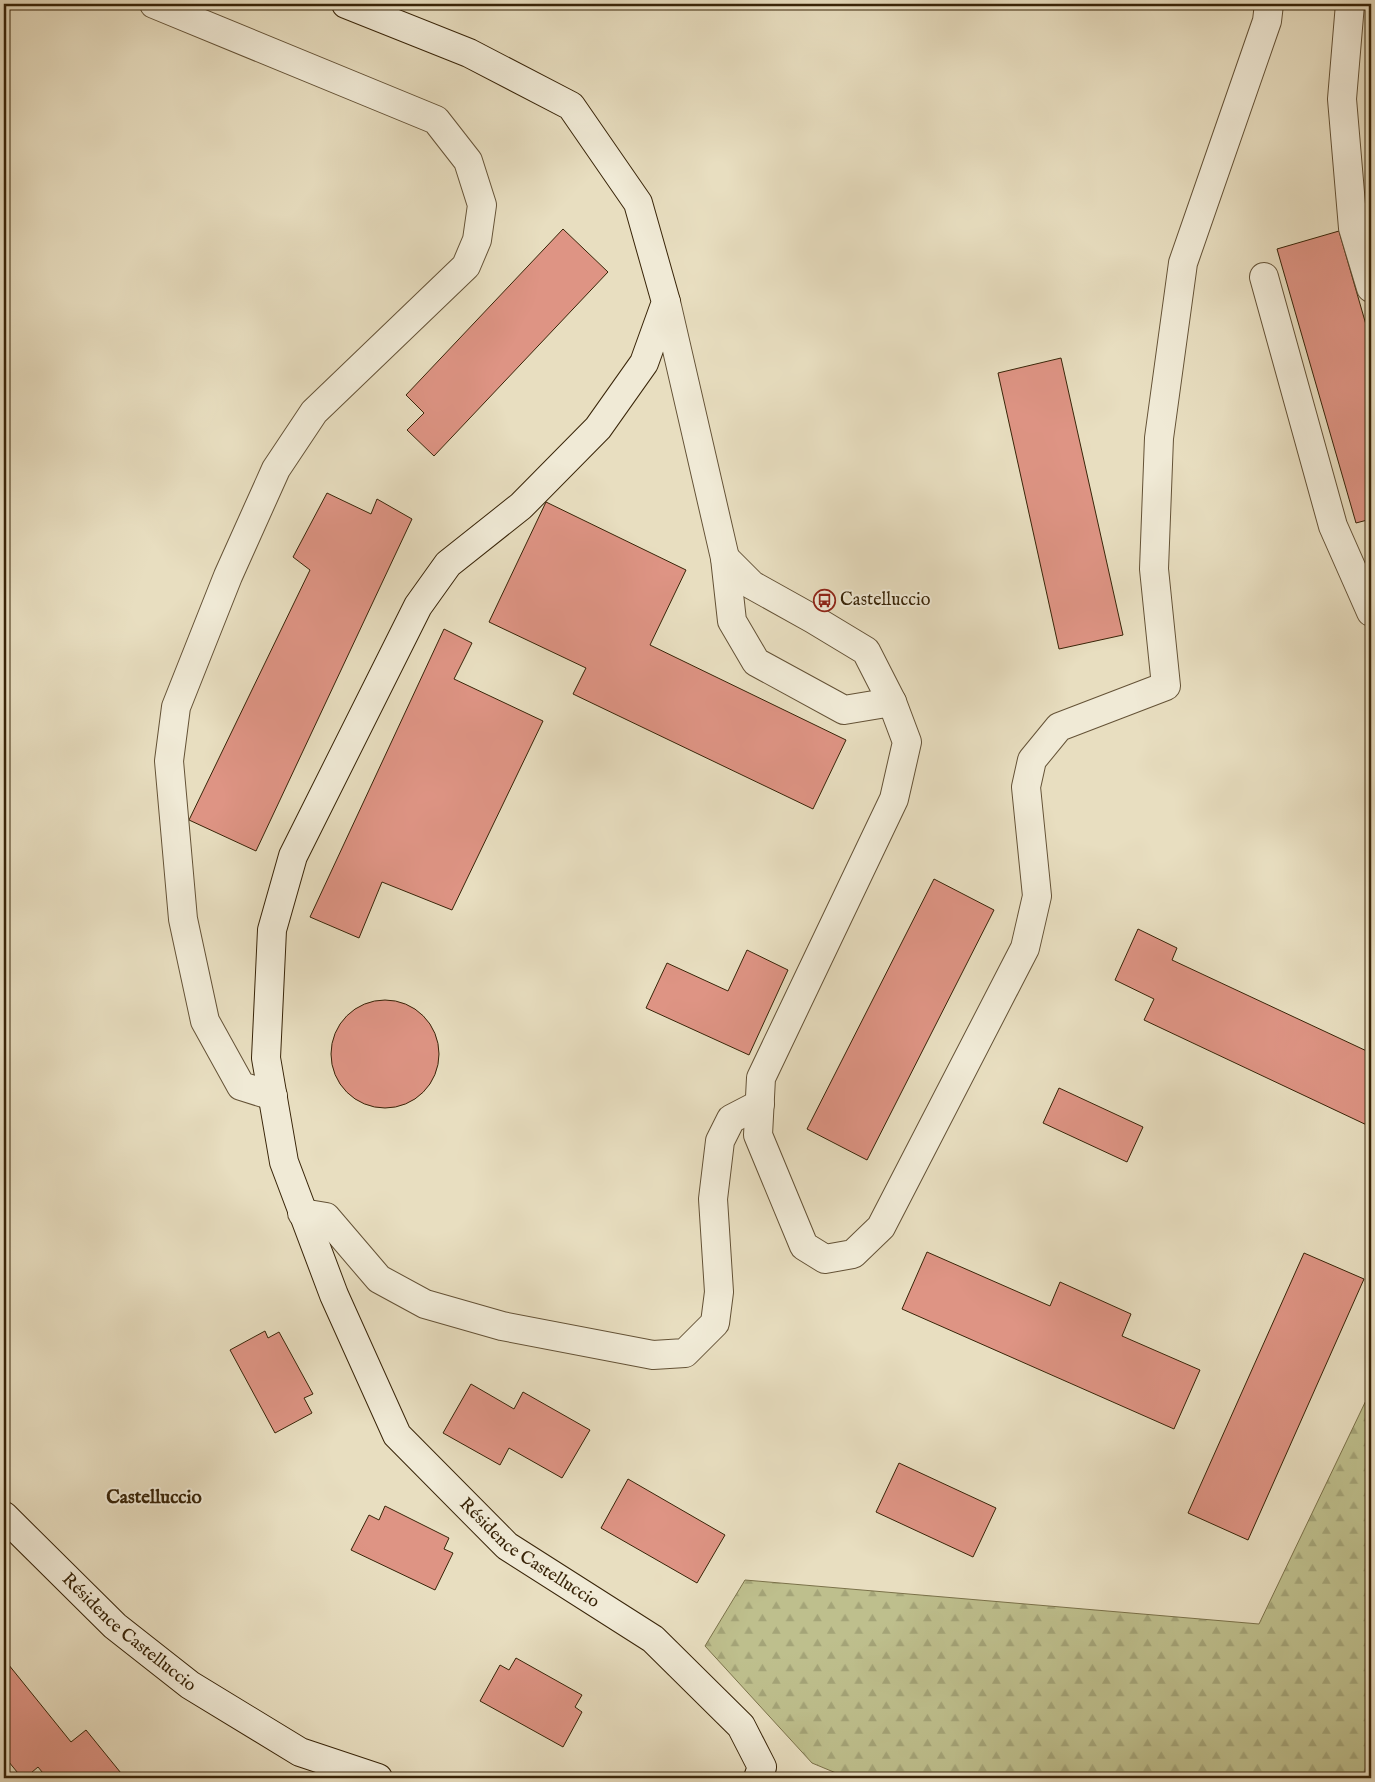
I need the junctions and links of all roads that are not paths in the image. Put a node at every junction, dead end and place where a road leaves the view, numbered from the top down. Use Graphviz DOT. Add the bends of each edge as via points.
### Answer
graph roads {
  1 [pos="154,4"];
  2 [pos="346,4"];
  3 [pos="1269,4"];
  4 [pos="1350,4"];
  5 [pos="1264,277"];
  6 [pos="1371,288"];
  7 [pos="666,302"];
  8 [pos="725,558"];
  9 [pos="1371,612"];
  10 [pos="892,702"];
  11 [pos="273,1096"];
  12 [pos="760,1104"];
  13 [pos="302,1214"];
  14 [pos="4,1516"];
  15 [pos="378,1778"];
  16 [pos="758,1778"];
  1 -- 11 [label="street" via="436,120 468,161 482,205 477,240 466,266 314,412 276,469 228,576 176,707 169,762 183,919 205,1021 241,1086"];
  2 -- 7 [label="street" via="468,53 571,106 638,203"];
  3 -- 12 [label="street" via="1267,22 1183,263 1158,457 1154,569 1166,686 1059,727 1032,760 1026,787 1037,896 1025,948 881,1227 853,1254 826,1259 804,1246 758,1136"];
  4 -- 6 [label="street" via="1342,99 1353,228"];
  5 -- 9 [label="street" via="1333,526"];
  7 -- 8 [label="street"];
  7 -- 11 [label="street, Résidence Castelluccio" via="644,363 598,428 521,506 448,564 418,606 293,856 272,930 266,1058"];
  8 -- 10 [label="street" via="752,585 866,651"];
  8 -- 10 [label="street" via="732,621 756,662 844,710"];
  10 -- 12 [label="street" via="907,742 894,799 761,1078"];
  11 -- 13 [label="street, Résidence Castelluccio" via="284,1162"];
  12 -- 13 [label="street" via="731,1119 720,1140 713,1200 719,1292 715,1323 685,1353 653,1355 502,1326 425,1304 379,1279 326,1217"];
  13 -- 16 [label="street, Résidence Castelluccio" via="334,1295 397,1435 507,1546 653,1639 741,1726 762,1767"];
  14 -- 15 [label="street, Résidence Castelluccio" via="114,1626 190,1685 300,1752"];
}
